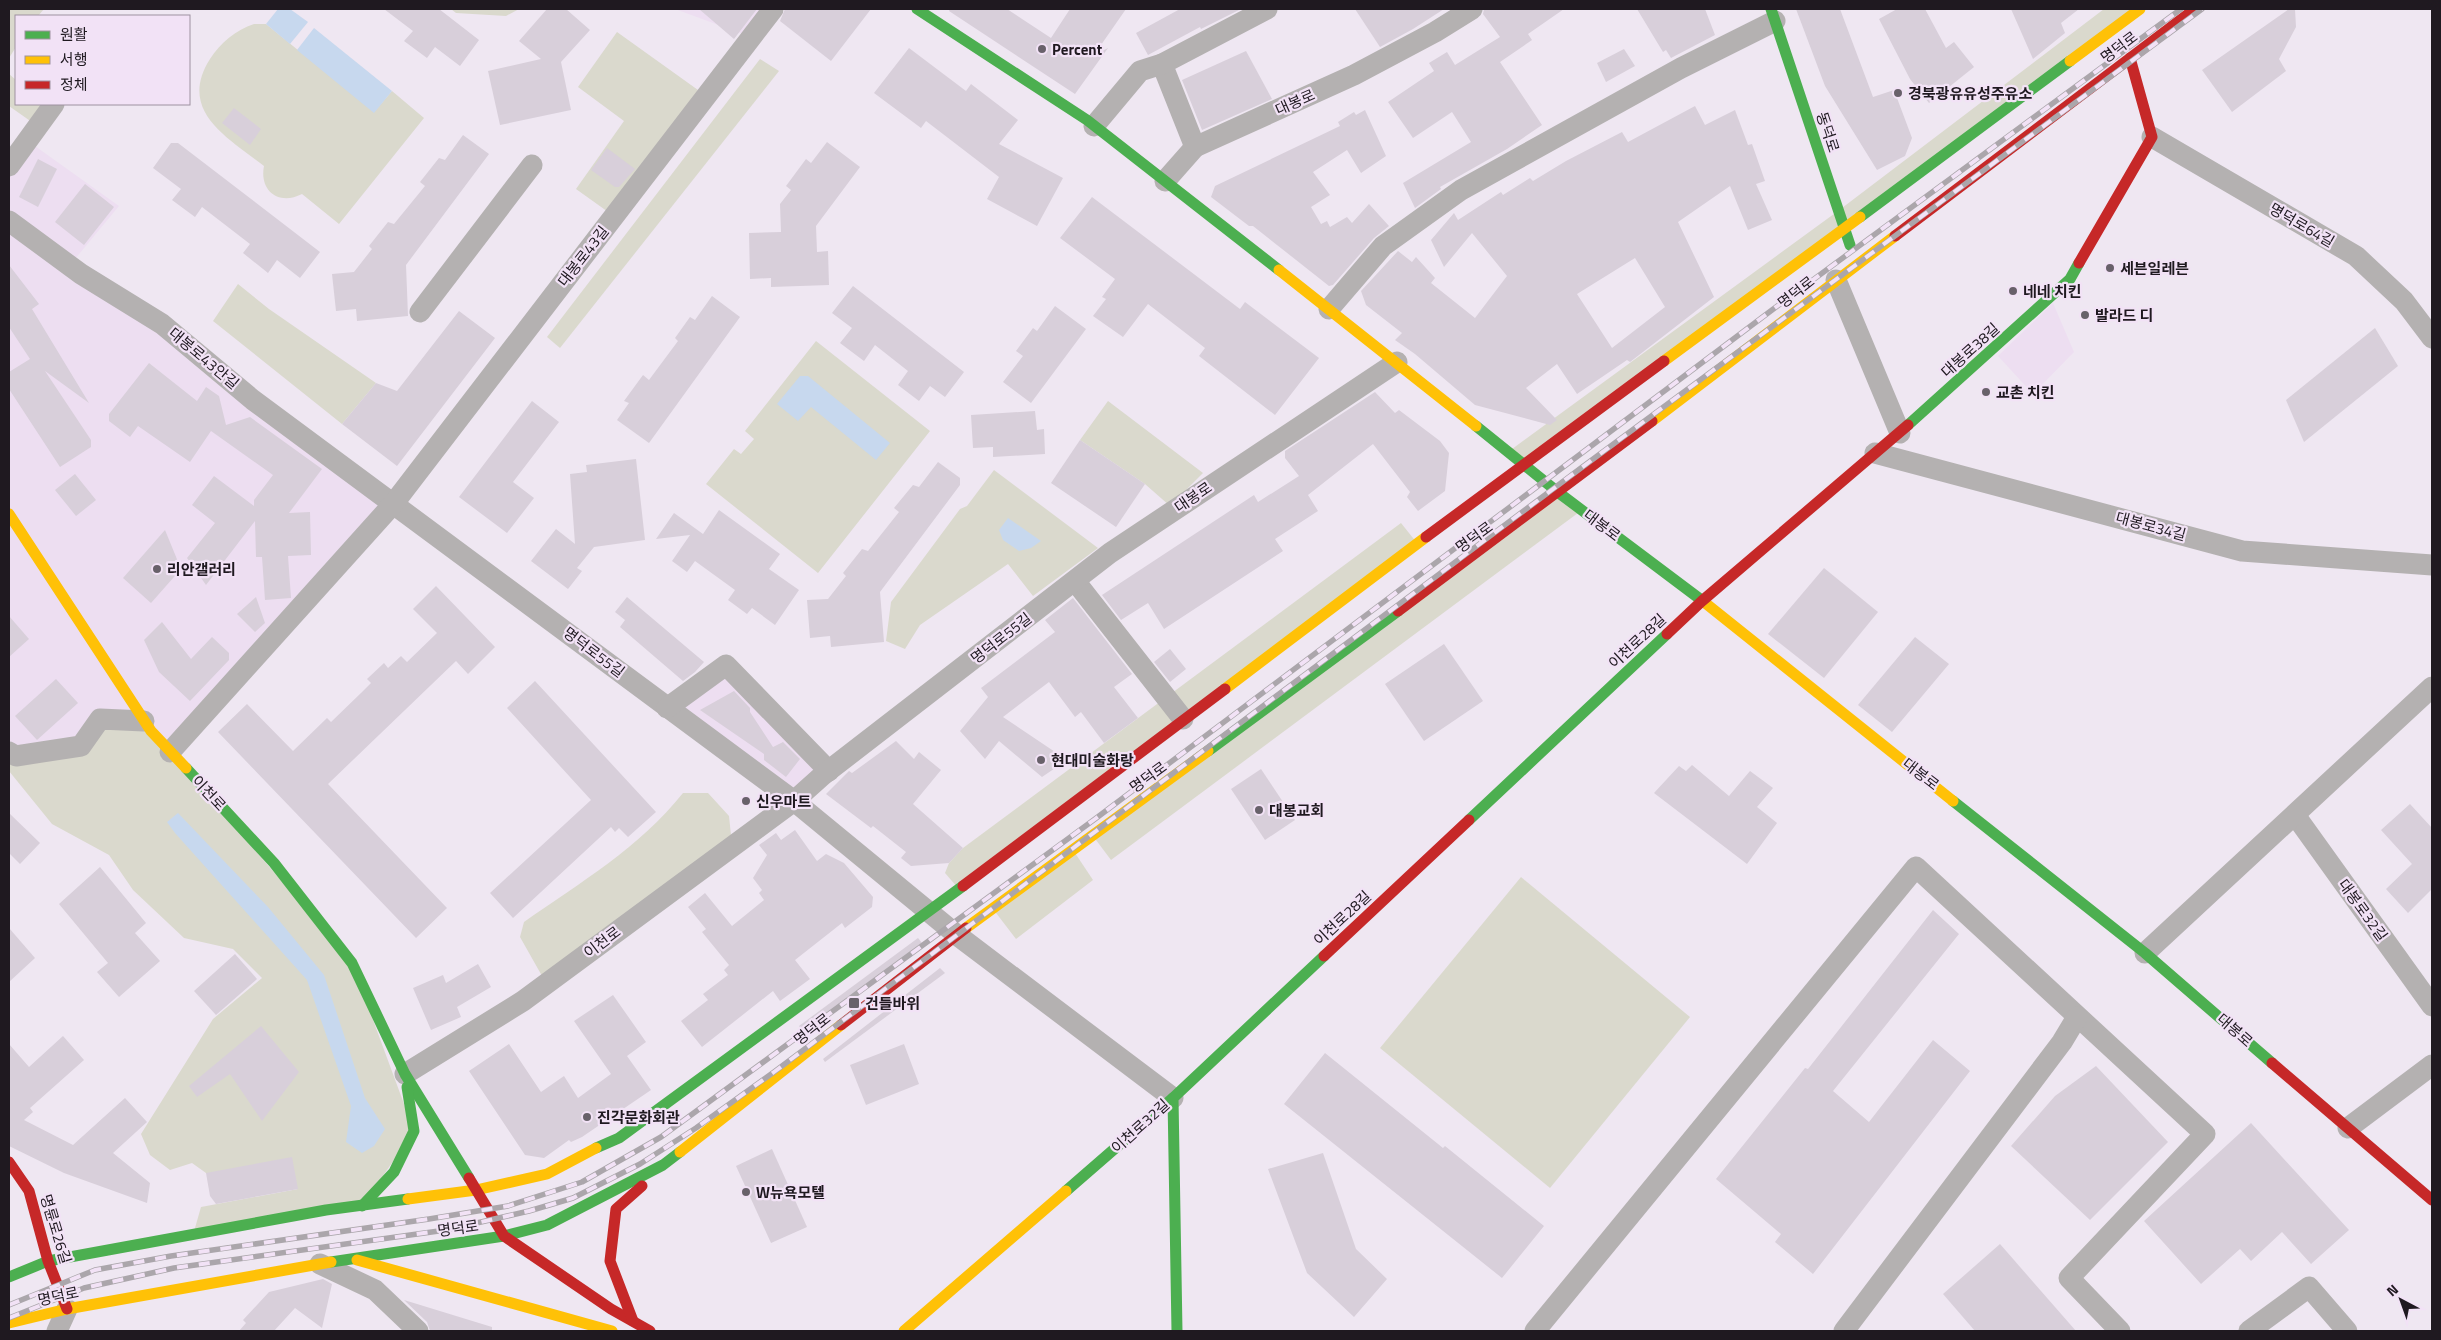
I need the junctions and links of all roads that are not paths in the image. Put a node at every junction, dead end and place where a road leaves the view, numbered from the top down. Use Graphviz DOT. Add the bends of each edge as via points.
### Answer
graph roads {
  1 [pos="773,9"];
  2 [pos="917,9"];
  3 [pos="1267,9"];
  4 [pos="1472,9"];
  5 [pos="2140,9"];
  6 [pos="2195,9"];
  7 [pos="1773,15"];
  8 [pos="2130,58"];
  9 [pos="1162,64"];
  10 [pos="53,105"];
  11 [pos="1094,126"];
  12 [pos="2152,137"];
  13 [pos="1195,147"];
  14 [pos="532,165"];
  15 [pos="9,166"];
  16 [pos="1164,181"];
  17 [pos="9,220"];
  18 [pos="1844,229"];
  19 [pos="1856,264"];
  20 [pos="1836,280"];
  21 [pos="1329,309"];
  22 [pos="420,312"];
  23 [pos="2432,338"];
  24 [pos="1397,362"];
  25 [pos="1900,434"];
  26 [pos="1875,453"];
  27 [pos="1523,464"];
  28 [pos="1559,493"];
  29 [pos="394,503"];
  30 [pos="9,514"];
  31 [pos="1115,550"];
  32 [pos="2432,565"];
  33 [pos="1075,580"];
  34 [pos="1702,601"];
  35 [pos="2432,687"];
  36 [pos="667,708"];
  37 [pos="1183,718"];
  38 [pos="144,721"];
  39 [pos="9,752"];
  40 [pos="170,752"];
  41 [pos="829,771"];
  42 [pos="794,801"];
  43 [pos="2294,815"];
  44 [pos="928,912"];
  45 [pos="957,935"];
  46 [pos="2145,953"];
  47 [pos="2432,1006"];
  48 [pos="2077,1017"];
  49 [pos="2432,1064"];
  50 [pos="405,1074"];
  51 [pos="1173,1098"];
  52 [pos="2348,1128"];
  53 [pos="9,1162"];
  54 [pos="664,1165"];
  55 [pos="476,1190"];
  56 [pos="2432,1200"];
  57 [pos="362,1206"];
  58 [pos="504,1236"];
  59 [pos="351,1258"];
  60 [pos="48,1261"];
  61 [pos="320,1264"];
  62 [pos="9,1277"];
  63 [pos="67,1309"];
  64 [pos="633,1321"];
  65 [pos="9,1324"];
  66 [pos="57,1331"];
  67 [pos="418,1331"];
  68 [pos="612,1331"];
  69 [pos="650,1331"];
  70 [pos="904,1331"];
  71 [pos="1177,1331"];
  72 [pos="1535,1331"];
  73 [pos="1844,1331"];
  74 [pos="2120,1331"];
  75 [pos="2249,1331"];
  76 [pos="2347,1331"];
  1 -- 29 [label="street, 대봉로43길"];
  2 -- 11 [label="main road, 대봉로"];
  3 -- 9 [label="street"];
  4 -- 13 [label="street, 대봉로" via="1354,75"];
  5 -- 18 [label="main road, 명덕로"];
  6 -- 8 [label="main road, 명덕로"];
  7 -- 18 [label="main road, 동덕로"];
  7 -- 21 [label="street" via="1461,190 1383,246"];
  8 -- 12 [label="main road"];
  8 -- 19 [label="main road, 명덕로"];
  9 -- 11 [label="street" via="1140,71"];
  9 -- 13 [label="street"];
  10 -- 15 [label="street"];
  11 -- 16 [label="main road, 대봉로"];
  12 -- 23 [label="street, 명덕로64길" via="2356,256 2404,301"];
  12 -- 25 [label="main road, 대봉로38길" via="2070,279"];
  13 -- 16 [label="street, 대봉로"];
  14 -- 22 [label="street"];
  16 -- 21 [label="main road, 대봉로"];
  17 -- 29 [label="street, 대봉로43안길" via="81,274 162,324 253,400"];
  18 -- 19 [label="main road, 동덕로"];
  18 -- 27 [label="main road, 명덕로"];
  19 -- 20 [label="main road, 명덕로"];
  20 -- 25 [label="street"];
  20 -- 28 [label="main road, 명덕로"];
  21 -- 24 [label="main road, 대봉로"];
  24 -- 27 [label="main road, 대봉로"];
  24 -- 31 [label="street, 대봉로"];
  25 -- 26 [label="main road, 대봉로38길"];
  26 -- 32 [label="street, 대봉로34길" via="2242,551"];
  26 -- 34 [label="main road, 대봉로38길"];
  27 -- 28 [label="main road, 대봉로"];
  27 -- 37 [label="main road, 명덕로"];
  28 -- 34 [label="main road, 대봉로"];
  28 -- 45 [label="main road, 명덕로"];
  29 -- 36 [label="street, 명덕로55길"];
  29 -- 40 [label="street, 대봉로43길"];
  30 -- 38 [label="main road, 이천로"];
  31 -- 33 [label="street, 명덕로55길"];
  33 -- 37 [label="street"];
  33 -- 41 [label="street, 명덕로55길"];
  34 -- 46 [label="main road, 대봉로"];
  34 -- 51 [label="main road, 이천로28길"];
  35 -- 43 [label="street"];
  36 -- 41 [label="street" via="726,665"];
  36 -- 42 [label="street, 명덕로55길"];
  37 -- 44 [label="main road, 명덕로"];
  38 -- 39 [label="street" via="100,719 81,746 16,756"];
  38 -- 40 [label="main road, 이천로"];
  40 -- 50 [label="main road, 이천로" via="274,863 352,962"];
  41 -- 42 [label="street, 명덕로55길"];
  42 -- 44 [label="street, 명덕로55길"];
  42 -- 50 [label="street, 이천로" via="523,1000"];
  43 -- 46 [label="street"];
  43 -- 47 [label="street, 대봉로32길"];
  44 -- 45 [label="street, 명덕로55길"];
  44 -- 55 [label="main road, 명덕로" via="619,1138 547,1174"];
  45 -- 51 [label="street, 이천로32길"];
  45 -- 54 [label="main road, 명덕로"];
  46 -- 52 [label="main road, 대봉로"];
  48 -- 72 [label="street" via="1916,867"];
  48 -- 73 [label="street" via="2062,1042"];
  48 -- 74 [label="street" via="2205,1134 2069,1278"];
  49 -- 52 [label="street"];
  50 -- 55 [label="main road, 이천로"];
  50 -- 57 [label="main road" via="414,1131 394,1172"];
  51 -- 70 [label="main road, 이천로32길"];
  51 -- 71 [label="main road"];
  52 -- 56 [label="main road, 대봉로"];
  53 -- 60 [label="main road, 명륜로26길" via="29,1191"];
  54 -- 58 [label="main road, 명덕로" via="547,1224"];
  54 -- 64 [label="main road" via="616,1209 610,1261"];
  55 -- 57 [label="main road, 명덕로"];
  55 -- 58 [label="main road, 이천로"];
  57 -- 60 [label="main road, 명덕로"];
  58 -- 59 [label="main road, 명덕로"];
  58 -- 64 [label="main road, 이천로"];
  59 -- 61 [label="main road, 명덕로"];
  59 -- 68 [label="main road"];
  60 -- 62 [label="main road, 명덕로"];
  60 -- 63 [label="main road, 명륜로26길"];
  61 -- 63 [label="main road, 명덕로"];
  61 -- 67 [label="street" via="375,1290"];
  63 -- 65 [label="main road, 명덕로"];
  63 -- 66 [label="street"];
  64 -- 69 [label="main road, 이천로"];
  75 -- 76 [label="street" via="2309,1287"];
}
